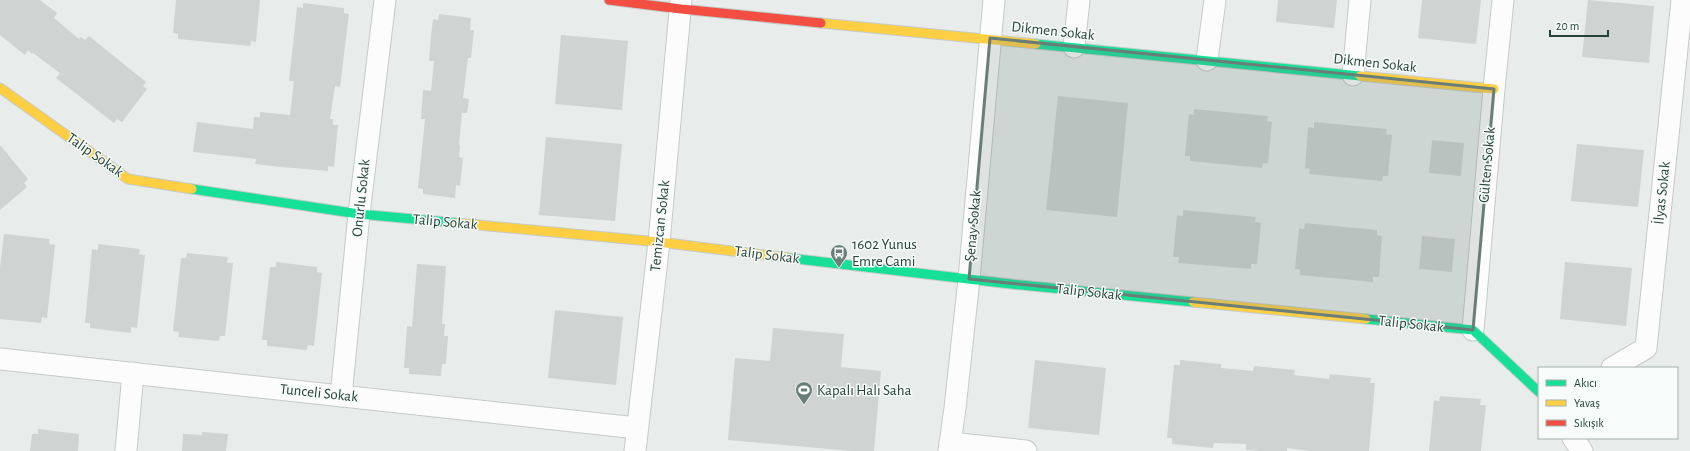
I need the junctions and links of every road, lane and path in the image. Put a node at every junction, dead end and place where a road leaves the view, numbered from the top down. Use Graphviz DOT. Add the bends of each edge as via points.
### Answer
graph roads {
  1 [pos="385,0"];
  2 [pos="609,0"];
  3 [pos="994,0"];
  4 [pos="1079,0"];
  5 [pos="1215,0"];
  6 [pos="1360,0"];
  7 [pos="1503,0"];
  8 [pos="1682,0"];
  9 [pos="681,4"];
  10 [pos="990,38"];
  11 [pos="1074,47"];
  12 [pos="1207,60"];
  13 [pos="1354,75"];
  14 [pos="0,88"];
  15 [pos="1494,89"];
  16 [pos="359,214"];
  17 [pos="659,242"];
  18 [pos="969,279"];
  19 [pos="1473,330"];
  20 [pos="0,359"];
  21 [pos="1614,367"];
  22 [pos="133,372"];
  23 [pos="1538,391"];
  24 [pos="341,396"];
  25 [pos="637,428"];
  26 [pos="1574,439"];
  27 [pos="949,447"];
  28 [pos="126,451"];
  29 [pos="635,451"];
  30 [pos="1026,451"];
  31 [pos="1582,451"];
  1 -- 16 [label="street, Onurlu Sokak"];
  2 -- 9 [label="street, Dikmen Sokak"];
  3 -- 10 [label="street, Şenay Sokak"];
  4 -- 11 [label="street"];
  5 -- 12 [label="street"];
  6 -- 13 [label="street"];
  7 -- 15 [label="street, Gülten Sokak"];
  8 -- 21 [label="street, İlyas Sokak" via="1646,348"];
  9 -- 10 [label="street, Dikmen Sokak"];
  9 -- 17 [label="street, Temizcan Sokak"];
  10 -- 11 [label="street, Dikmen Sokak"];
  10 -- 18 [label="street, Şenay Sokak"];
  11 -- 12 [label="street, Dikmen Sokak"];
  12 -- 13 [label="street, Dikmen Sokak"];
  13 -- 15 [label="street, Dikmen Sokak"];
  14 -- 16 [label="street, Talip Sokak" via="128,179"];
  15 -- 19 [label="street, Gülten Sokak"];
  16 -- 17 [label="street, Talip Sokak"];
  16 -- 24 [label="street, Onurlu Sokak"];
  17 -- 18 [label="street, Talip Sokak"];
  17 -- 25 [label="street, Temizcan Sokak"];
  18 -- 19 [label="street, Talip Sokak"];
  18 -- 27 [label="street, Şenay Sokak"];
  19 -- 23 [label="street"];
  20 -- 22 [label="street, Tunceli Sokak"];
  22 -- 24 [label="street, Tunceli Sokak"];
  22 -- 28 [label="street"];
  24 -- 25 [label="street, Tunceli Sokak"];
  25 -- 29 [label="street, Temizcan Sokak"];
  26 -- 31 [label="street"];
  27 -- 30 [label="street"];
}
